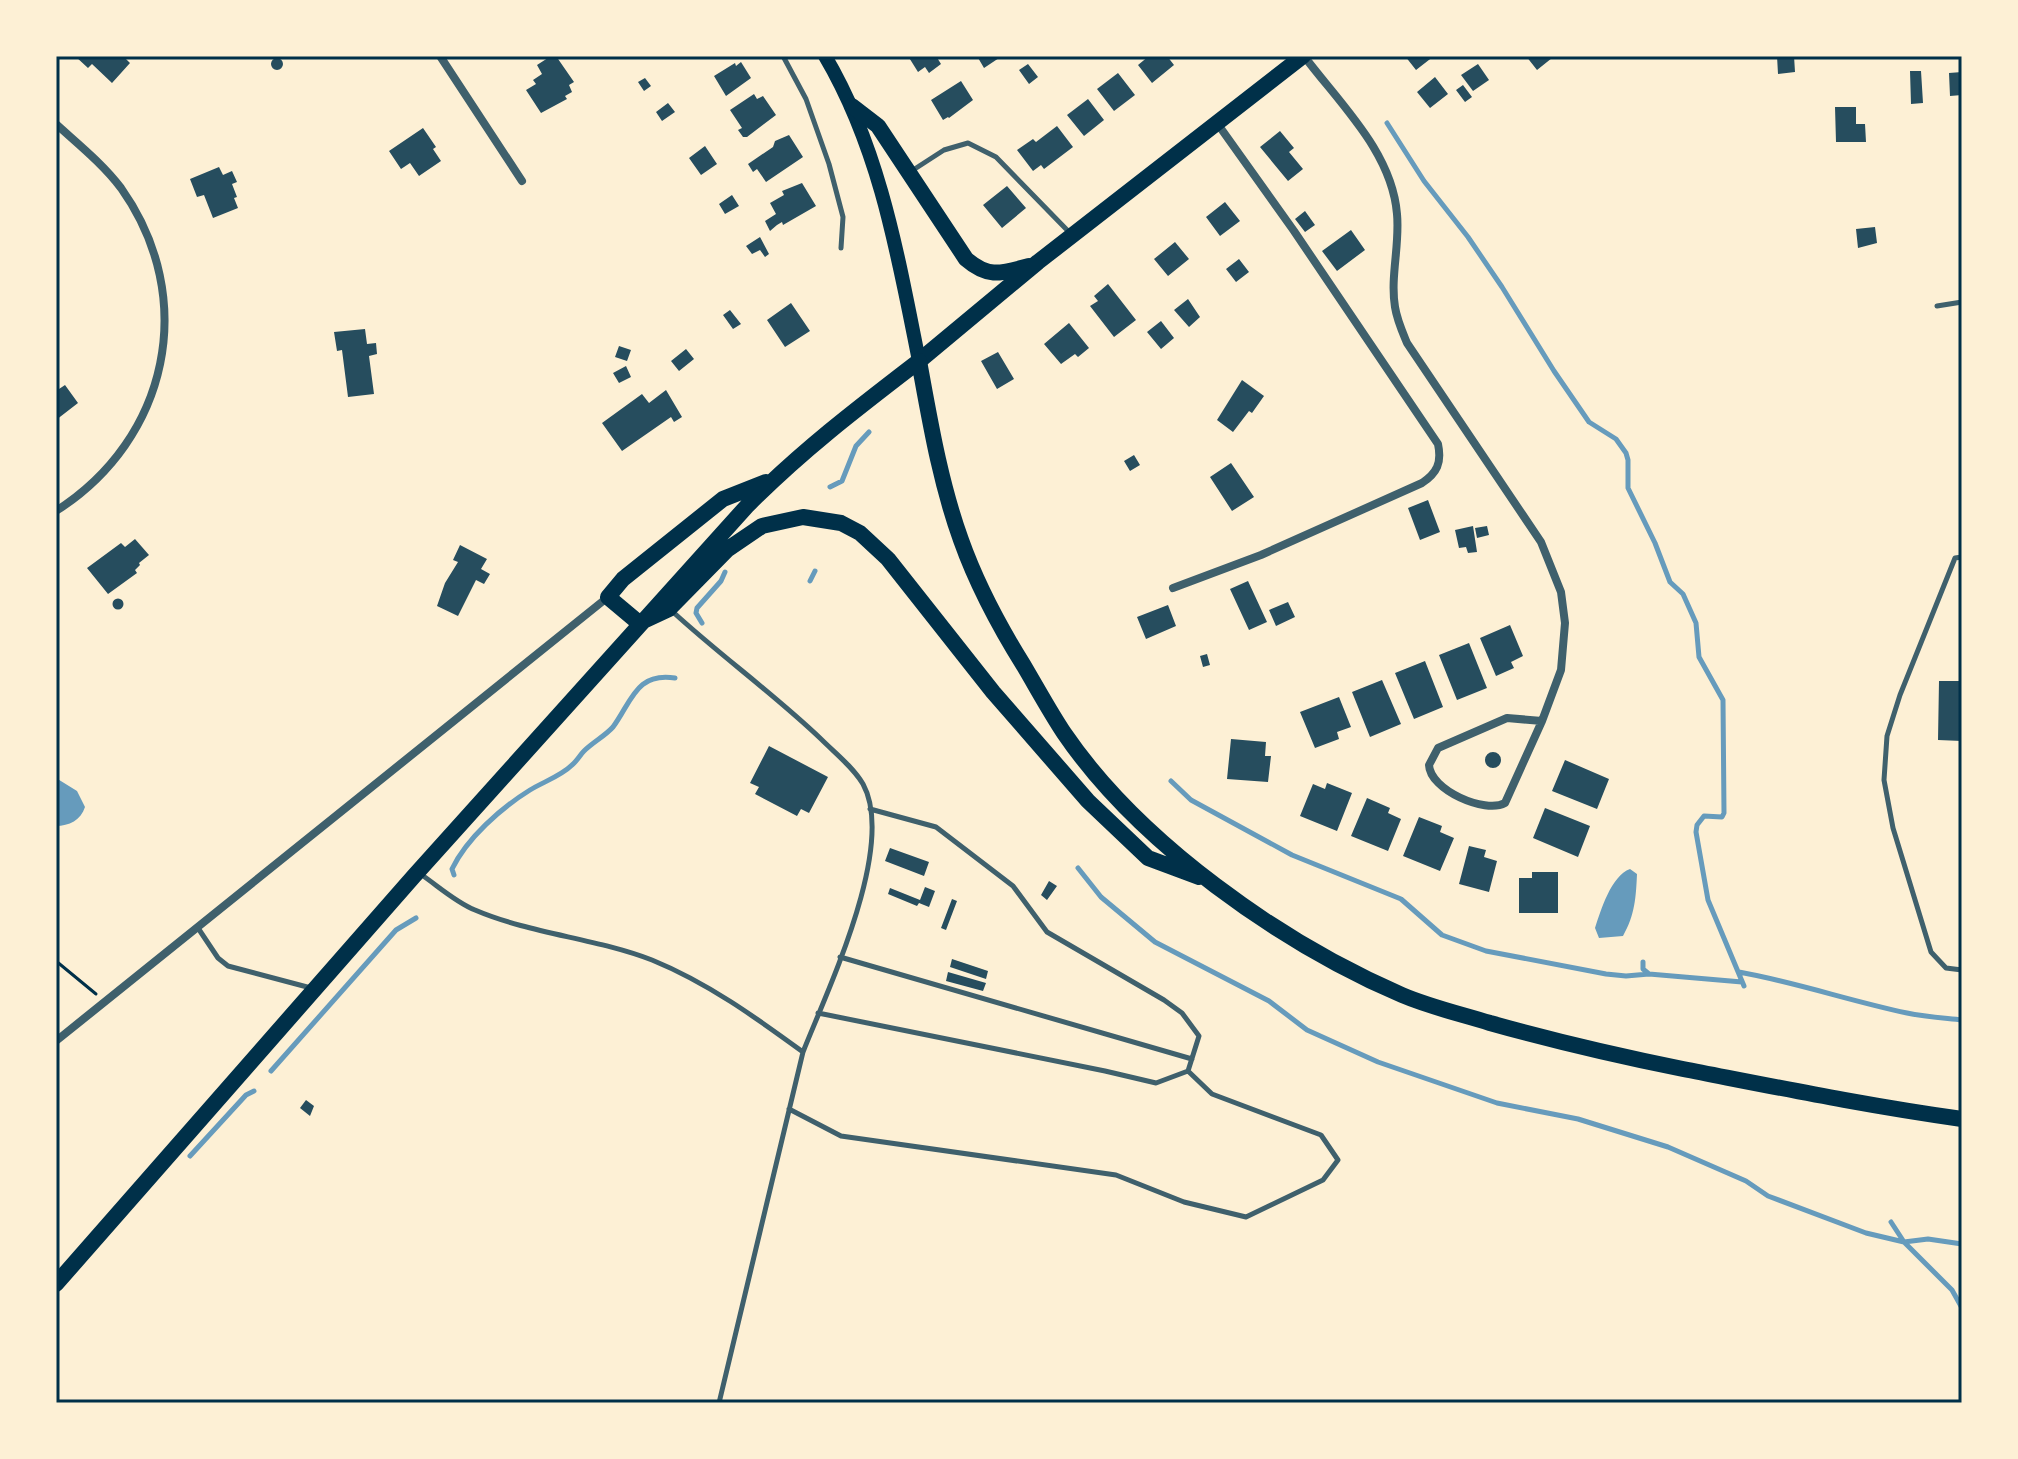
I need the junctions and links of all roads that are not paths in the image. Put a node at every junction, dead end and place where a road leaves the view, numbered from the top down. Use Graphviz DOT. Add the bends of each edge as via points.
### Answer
graph roads {
  1 [pos="440,56"];
  2 [pos="783,56"];
  3 [pos="825,56"];
  4 [pos="1304,56"];
  5 [pos="852,106"];
  6 [pos="1217,123"];
  7 [pos="56,124"];
  8 [pos="909,173"];
  9 [pos="522,181"];
  10 [pos="1072,235"];
  11 [pos="841,248"];
  12 [pos="1035,265"];
  13 [pos="1962,302"];
  14 [pos="1937,306"];
  15 [pos="919,361"];
  16 [pos="774,478"];
  17 [pos="56,511"];
  18 [pos="1962,557"];
  19 [pos="1173,588"];
  20 [pos="608,597"];
  21 [pos="664,605"];
  22 [pos="639,623"];
  23 [pos="1542,721"];
  24 [pos="870,809"];
  25 [pos="418,873"];
  26 [pos="1212,882"];
  27 [pos="198,928"];
  28 [pos="840,957"];
  29 [pos="1962,970"];
  30 [pos="314,989"];
  31 [pos="818,1013"];
  32 [pos="56,1041"];
  33 [pos="803,1052"];
  34 [pos="1192,1059"];
  35 [pos="1188,1071"];
  36 [pos="789,1109"];
  37 [pos="1962,1119"];
  38 [pos="56,1284"];
  39 [pos="719,1403"];
  1 -- 9 [label="street"];
  2 -- 11 [label="lane" via="806,99 829,164 843,217"];
  3 -- 5 [label="main road"];
  4 -- 6 [label="main road"];
  4 -- 23 [label="street" via="1389,174 1398,231 1395,305 1407,343 1554,569 1561,592 1564,647"];
  5 -- 8 [label="main road" via="878,126"];
  5 -- 15 [label="main road" via="893,232"];
  6 -- 10 [label="main road"];
  6 -- 19 [label="street" via="1438,444 1441,456 1434,475 1422,483"];
  7 -- 17 [label="street" via="103,168 134,209 156,259 165,317 160,368 143,416 102,475"];
  8 -- 10 [label="lane" via="944,150 968,143 996,157"];
  8 -- 12 [label="main road" via="975,267 992,273"];
  10 -- 12 [label="main road"];
  12 -- 15 [label="main road"];
  13 -- 14 [label="lane"];
  15 -- 16 [label="main road"];
  15 -- 26 [label="main road" via="940,471 961,541 991,611 1065,734 1112,792"];
  16 -- 20 [label="main road" via="723,499"];
  16 -- 21 [label="main road"];
  18 -- 29 [label="lane" via="1955,558 1900,695 1887,736 1884,780 1931,952 1946,968"];
  20 -- 22 [label="main road"];
  20 -- 27 [label="street"];
  21 -- 22 [label="main road"];
  21 -- 24 [label="lane" via="846,763 862,783"];
  21 -- 26 [label="main road" via="762,526 820,518 860,533 888,559 1088,801 1148,858"];
  22 -- 25 [label="main road"];
  23 -- 23 [label="street" via="1505,803 1486,807 1440,788 1433,779 1429,765 1438,748 1507,718"];
  24 -- 28 [label="lane" via="868,868"];
  24 -- 34 [label="lane" via="936,827 1013,886 1047,932 1182,1013 1199,1036"];
  25 -- 30 [label="main road"];
  25 -- 33 [label="lane" via="473,909 675,970 747,1011"];
  26 -- 37 [label="main road" via="1259,918 1362,976 1454,1012 1611,1054 1847,1102"];
  27 -- 30 [label="lane" via="228,966"];
  27 -- 32 [label="street"];
  28 -- 31 [label="lane"];
  28 -- 34 [label="lane"];
  30 -- 38 [label="main road"];
  31 -- 33 [label="lane"];
  31 -- 35 [label="lane" via="1156,1083"];
  33 -- 36 [label="lane"];
  34 -- 35 [label="lane"];
  35 -- 36 [label="lane" via="1212,1094 1321,1135 1338,1160 1323,1180 1246,1217 1184,1202 1116,1175 841,1136"];
  36 -- 39 [label="lane"];
}
